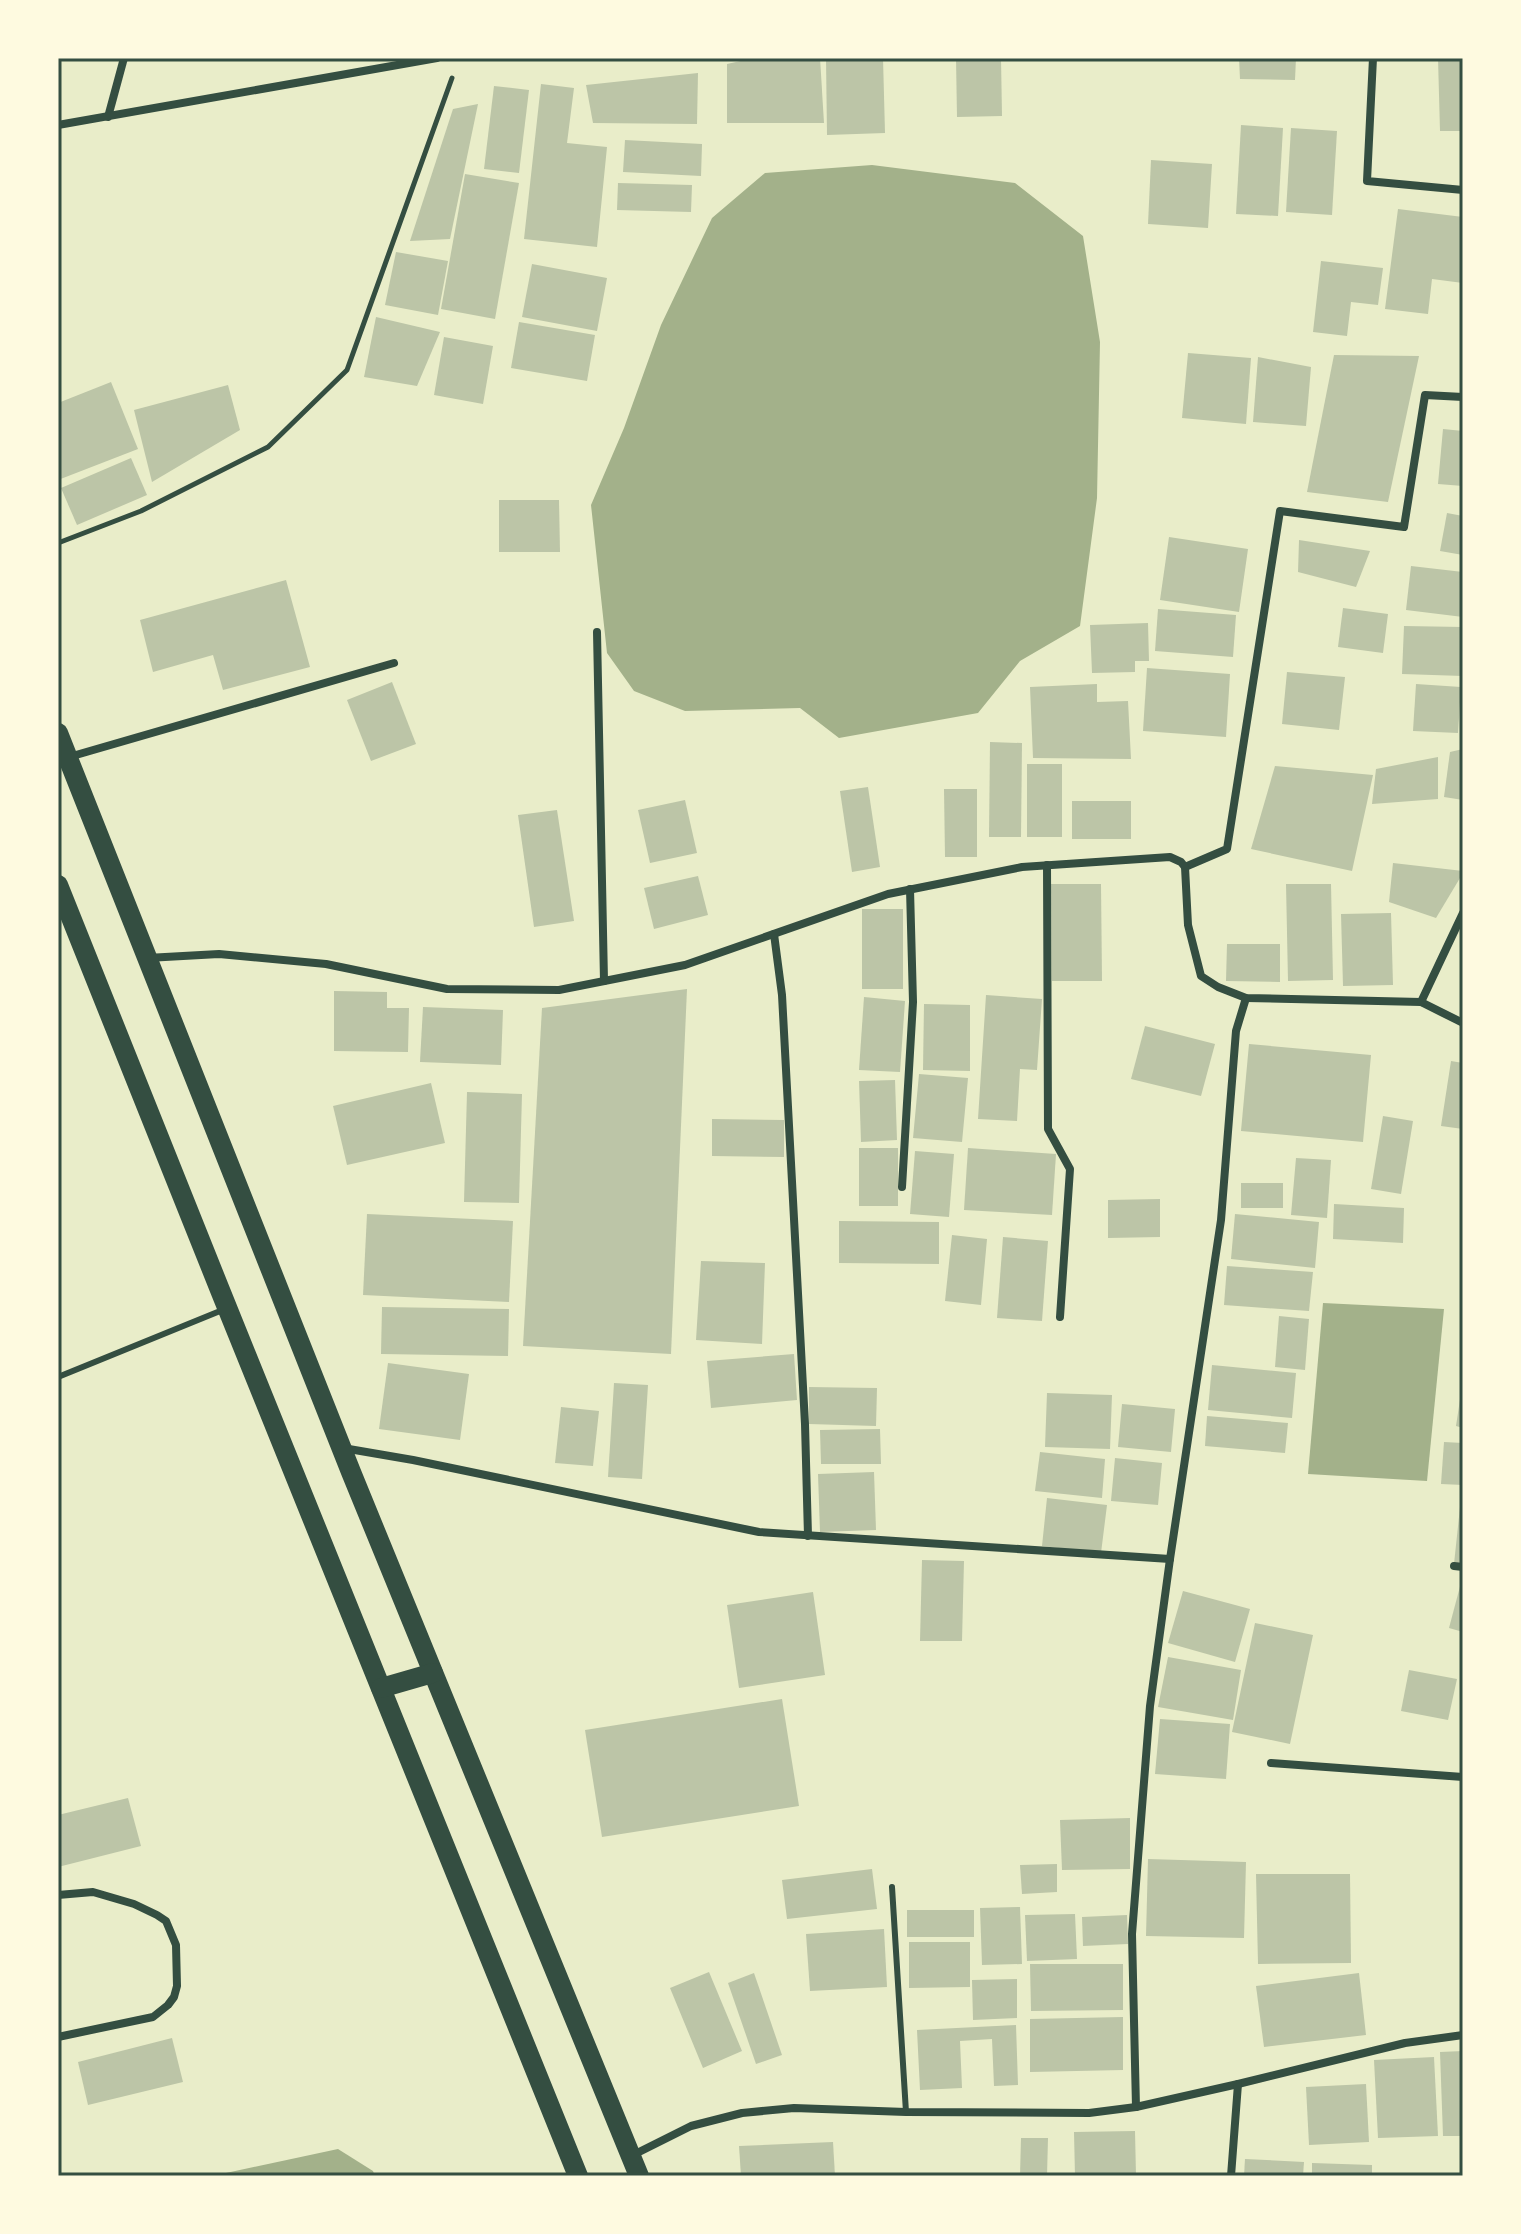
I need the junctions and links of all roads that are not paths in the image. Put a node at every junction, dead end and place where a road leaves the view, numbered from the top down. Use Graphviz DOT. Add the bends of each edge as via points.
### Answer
graph roads {
  1 [pos="124,58"];
  2 [pos="437,58"];
  3 [pos="1373,58"];
  4 [pos="108,117"];
  5 [pos="58,125"];
  6 [pos="1463,190"];
  7 [pos="1463,397"];
  8 [pos="597,632"];
  9 [pos="394,663"];
  10 [pos="58,733"];
  11 [pos="68,757"];
  12 [pos="1047,865"];
  13 [pos="1185,867"];
  14 [pos="58,885"];
  15 [pos="910,889"];
  16 [pos="1463,913"];
  17 [pos="774,934"];
  18 [pos="146,958"];
  19 [pos="604,981"];
  20 [pos="1246,998"];
  21 [pos="1421,1002"];
  22 [pos="1463,1023"];
  23 [pos="902,1187"];
  24 [pos="227,1309"];
  25 [pos="1060,1317"];
  26 [pos="58,1377"];
  27 [pos="342,1448"];
  28 [pos="808,1536"];
  29 [pos="1170,1559"];
  30 [pos="433,1673"];
  31 [pos="381,1688"];
  32 [pos="1271,1763"];
  33 [pos="1463,1777"];
  34 [pos="892,1887"];
  35 [pos="58,1895"];
  36 [pos="1463,2035"];
  37 [pos="58,2037"];
  38 [pos="1238,2084"];
  39 [pos="1136,2107"];
  40 [pos="906,2112"];
  41 [pos="631,2156"];
  42 [pos="578,2176"];
  43 [pos="639,2176"];
  44 [pos="1231,2176"];
  1 -- 4 [label="street"];
  2 -- 4 [label="street"];
  3 -- 6 [label="street" via="1367,181"];
  4 -- 5 [label="street"];
  7 -- 13 [label="street" via="1425,395 1404,527 1280,511 1227,849"];
  8 -- 19 [label="street"];
  9 -- 11 [label="street"];
  10 -- 11 [label="main road"];
  11 -- 18 [label="main road"];
  12 -- 13 [label="street" via="1170,857"];
  12 -- 15 [label="street"];
  12 -- 25 [label="street" via="1048,1129 1070,1169"];
  13 -- 20 [label="street" via="1188,925 1201,976"];
  14 -- 24 [label="main road"];
  15 -- 17 [label="street"];
  15 -- 23 [label="street" via="913,1002"];
  16 -- 21 [label="street"];
  17 -- 19 [label="street" via="685,965"];
  17 -- 28 [label="street" via="782,995"];
  18 -- 19 [label="street" via="219,954 326,964 447,989 559,990"];
  18 -- 27 [label="main road"];
  20 -- 21 [label="street"];
  20 -- 29 [label="street" via="1236,1031 1221,1220"];
  21 -- 22 [label="street"];
  24 -- 26 [label="lane"];
  24 -- 31 [label="main road"];
  27 -- 28 [label="street" via="759,1532"];
  27 -- 30 [label="main road"];
  28 -- 29 [label="street"];
  29 -- 39 [label="street" via="1150,1706 1132,1934"];
  30 -- 31 [label="main road"];
  30 -- 41 [label="main road"];
  31 -- 42 [label="main road"];
  32 -- 33 [label="street"];
  34 -- 40 [label="lane"];
  35 -- 37 [label="street" via="93,1892 166,1921 176,1945 177,1986 168,2005 153,2017"];
  36 -- 38 [label="street" via="1405,2043"];
  38 -- 39 [label="street"];
  38 -- 44 [label="street"];
  39 -- 40 [label="street" via="1089,2113"];
  40 -- 41 [label="street" via="794,2108 742,2113 691,2126"];
  41 -- 43 [label="main road"];
}
